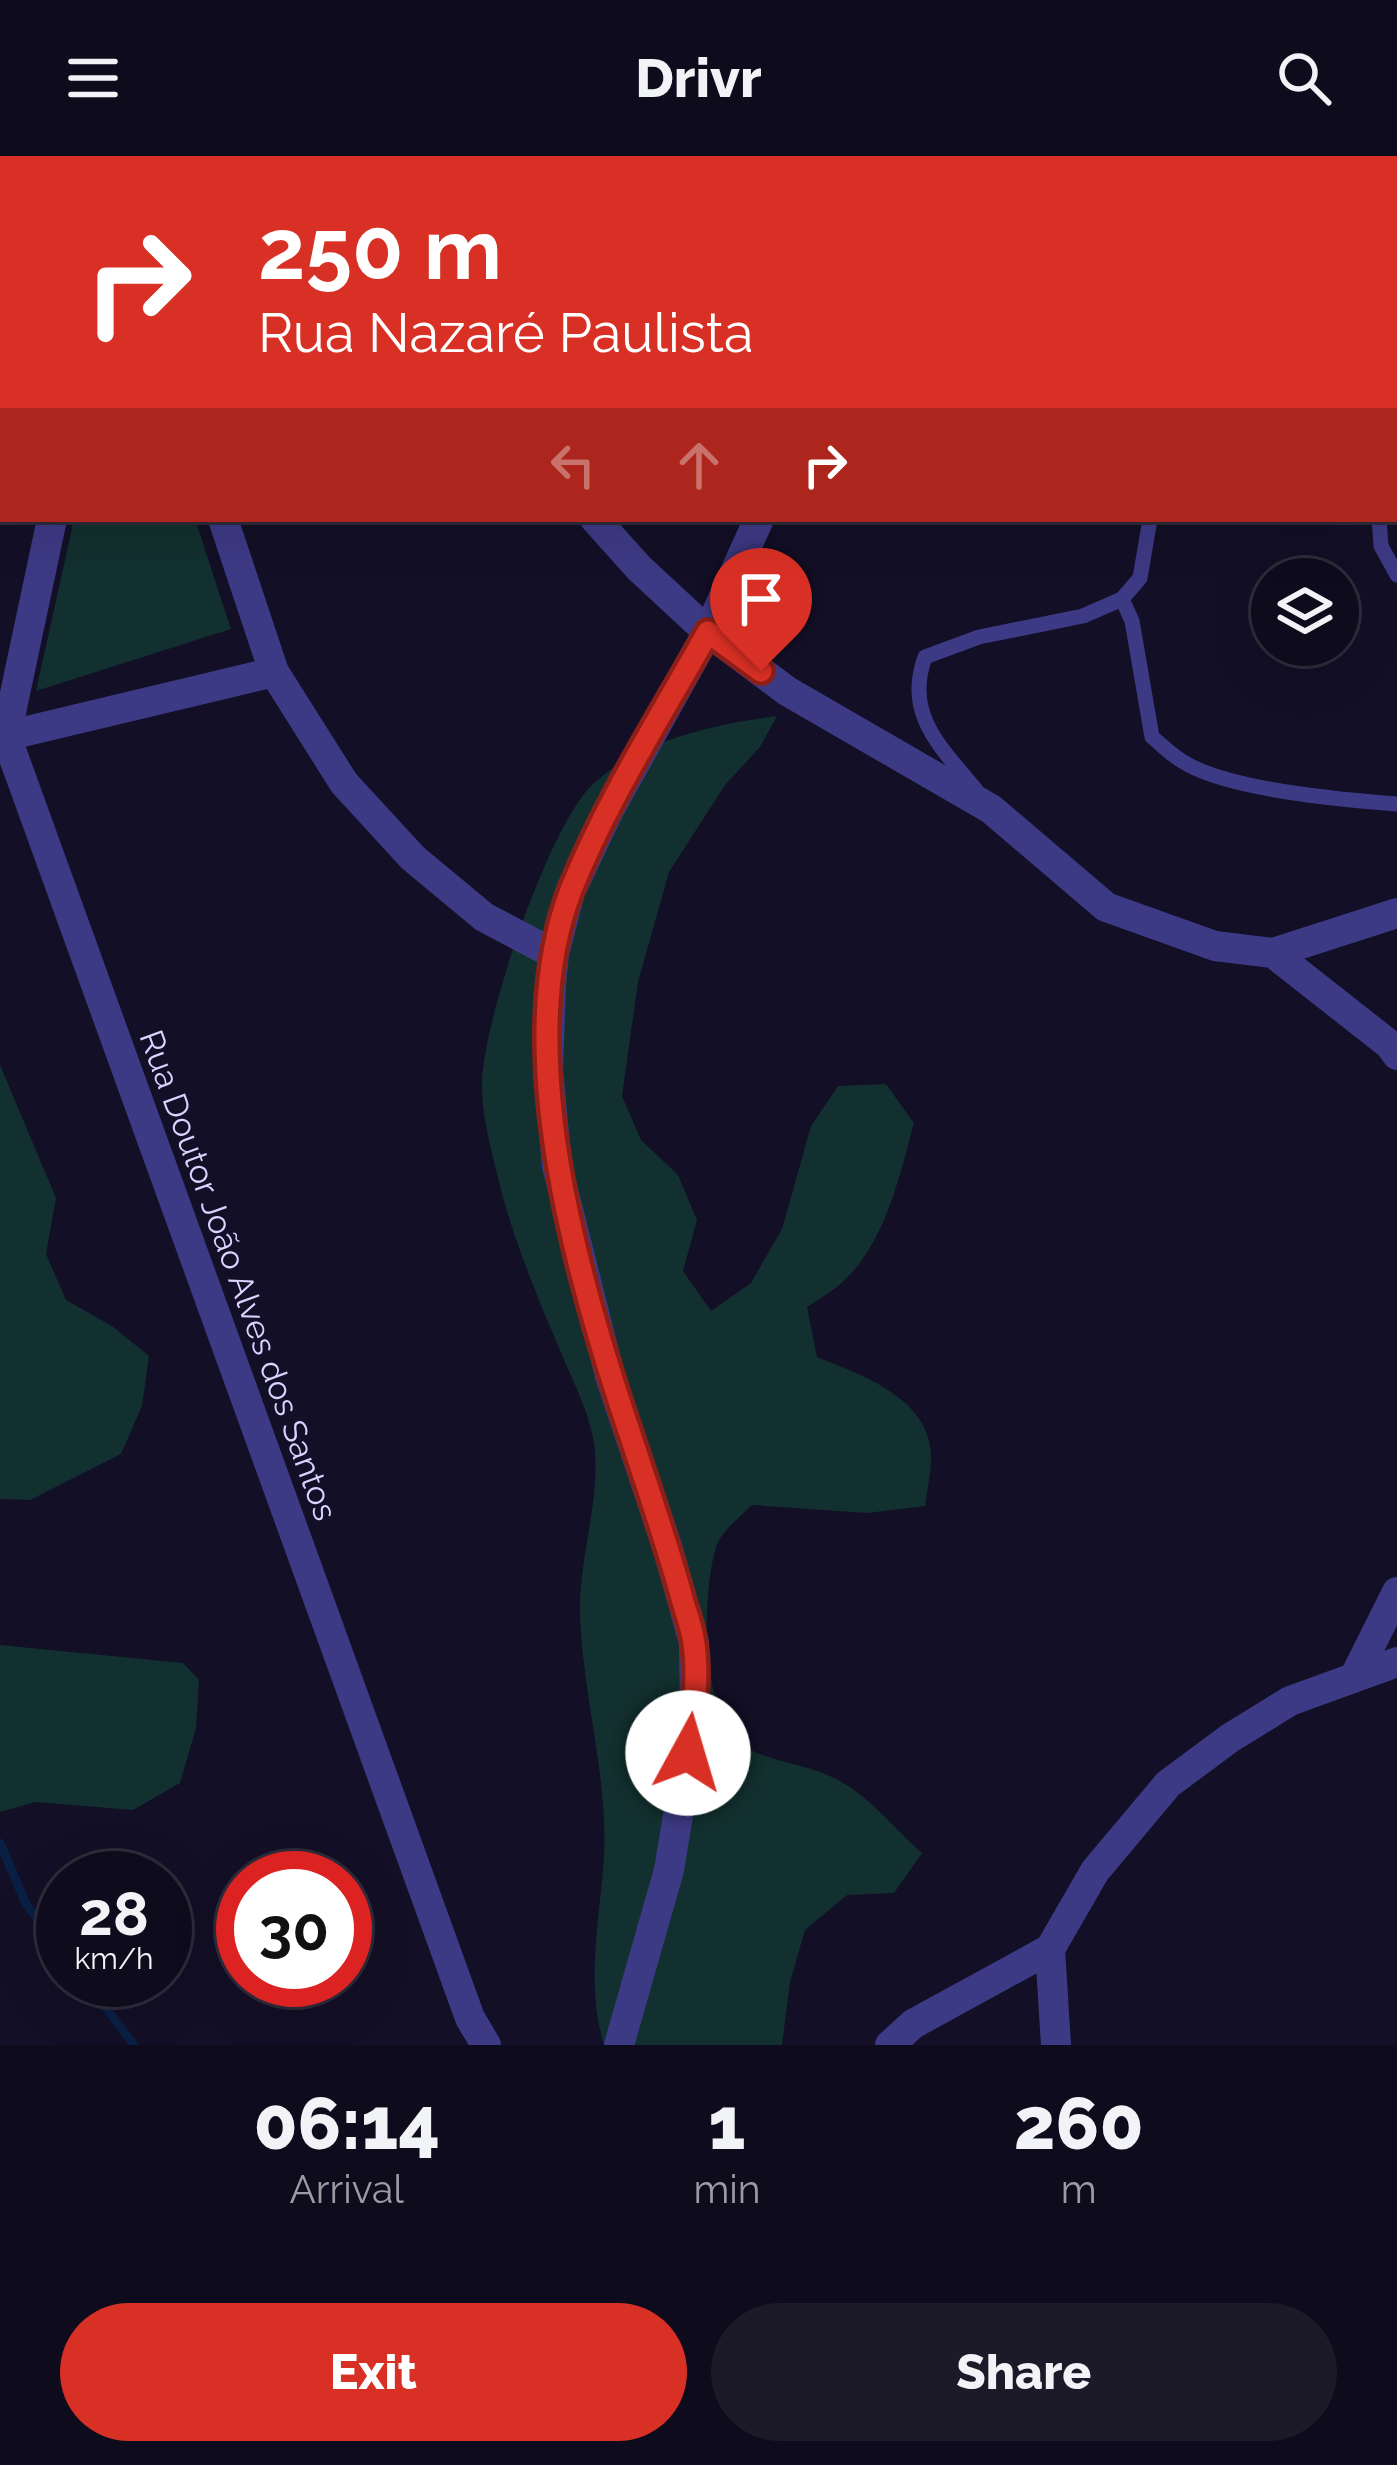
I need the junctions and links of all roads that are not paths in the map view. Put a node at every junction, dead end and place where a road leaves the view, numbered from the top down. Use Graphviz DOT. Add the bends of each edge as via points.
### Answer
graph roads {
  1 [pos="51,522"];
  2 [pos="224,522"];
  3 [pos="598,522"];
  4 [pos="758,522"];
  5 [pos="1149,522"];
  6 [pos="1379,522"];
  7 [pos="1397,575"];
  8 [pos="1122,599"];
  9 [pos="708,632"];
  10 [pos="274,672"];
  11 [pos="3,734"];
  12 [pos="1397,804"];
  13 [pos="991,809"];
  14 [pos="1397,914"];
  15 [pos="1340,932"];
  16 [pos="1273,953"];
  17 [pos="554,954"];
  18 [pos="1319,989"];
  19 [pos="1397,1055"];
  20 [pos="1397,1592"];
  21 [pos="1397,1662"];
  22 [pos="1355,1676"];
  23 [pos="1050,1949"];
  24 [pos="486,2045"];
  25 [pos="619,2045"];
  26 [pos="890,2045"];
  27 [pos="1056,2045"];
  1 -- 11 [label="street"];
  2 -- 10 [label="street"];
  3 -- 9 [label="street"];
  4 -- 9 [label="street"];
  5 -- 8 [label="lane" via="1140,578"];
  6 -- 7 [label="lane"];
  8 -- 12 [label="lane" via="1152,737 1184,764 1234,781"];
  8 -- 13 [label="lane" via="925,657 916,699 936,740"];
  9 -- 13 [label="street" via="787,691"];
  9 -- 17 [label="street" via="608,810 570,892"];
  10 -- 11 [label="street"];
  10 -- 17 [label="street" via="344,783 413,858 484,917"];
  11 -- 24 [label="street, Rua Doutor João Alves dos Santos"];
  13 -- 16 [label="street" via="1106,907 1215,946"];
  14 -- 15 [label="street"];
  15 -- 16 [label="street"];
  15 -- 18 [label="street"];
  16 -- 18 [label="street"];
  17 -- 25 [label="street" via="548,1069 557,1166 610,1376 694,1643 694,1713 669,1870"];
  18 -- 19 [label="street"];
  20 -- 22 [label="street"];
  21 -- 22 [label="street"];
  22 -- 23 [label="street" via="1290,1701 1168,1784 1094,1870"];
  23 -- 26 [label="street" via="913,2024"];
  23 -- 27 [label="street"];
}
